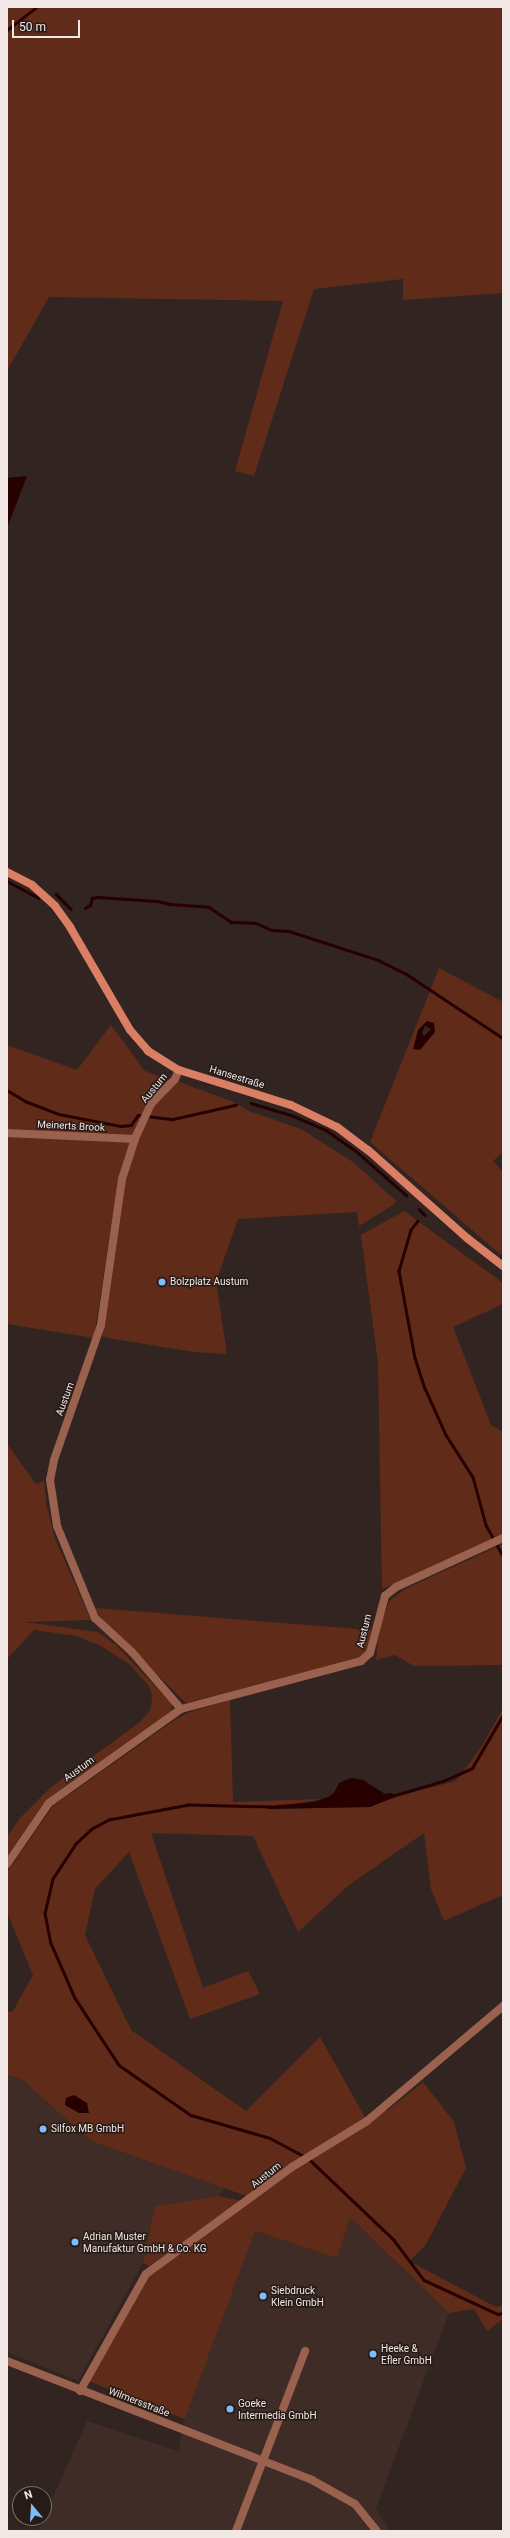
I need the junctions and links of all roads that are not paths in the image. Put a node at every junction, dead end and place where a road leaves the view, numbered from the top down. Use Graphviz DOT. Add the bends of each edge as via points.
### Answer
graph roads {
  1 [pos="7,872"];
  2 [pos="178,1070"];
  3 [pos="7,1133"];
  4 [pos="135,1139"];
  5 [pos="503,1266"];
  6 [pos="503,1538"];
  7 [pos="181,1709"];
  8 [pos="7,1864"];
  9 [pos="503,2006"];
  10 [pos="305,2351"];
  11 [pos="7,2361"];
  12 [pos="80,2391"];
  13 [pos="265,2460"];
  14 [pos="236,2531"];
  15 [pos="377,2531"];
  1 -- 2 [label="street, Hansestraße" via="32,885 55,906 139,1043 161,1061"];
  2 -- 4 [label="street, Austum" via="175,1079 151,1104"];
  2 -- 5 [label="street, Hansestraße" via="304,1110 337,1127 368,1150 467,1238"];
  3 -- 4 [label="street, Meinerts Brook"];
  4 -- 7 [label="street, Austum" via="121,1186 100,1325 54,1460 50,1480 51,1501 64,1546 95,1618 136,1657"];
  6 -- 7 [label="street, Austum" via="396,1587 385,1596 370,1653 361,1661"];
  7 -- 8 [label="street, Austum" via="49,1804"];
  9 -- 12 [label="street, Austum" via="367,2121 292,2167 146,2274"];
  10 -- 13 [label="street"];
  11 -- 12 [label="street, Wilmersstraße"];
  12 -- 13 [label="street, Wilmersstraße"];
  13 -- 14 [label="street"];
  13 -- 15 [label="street, Wilmersstraße" via="312,2480 355,2504"];
}
